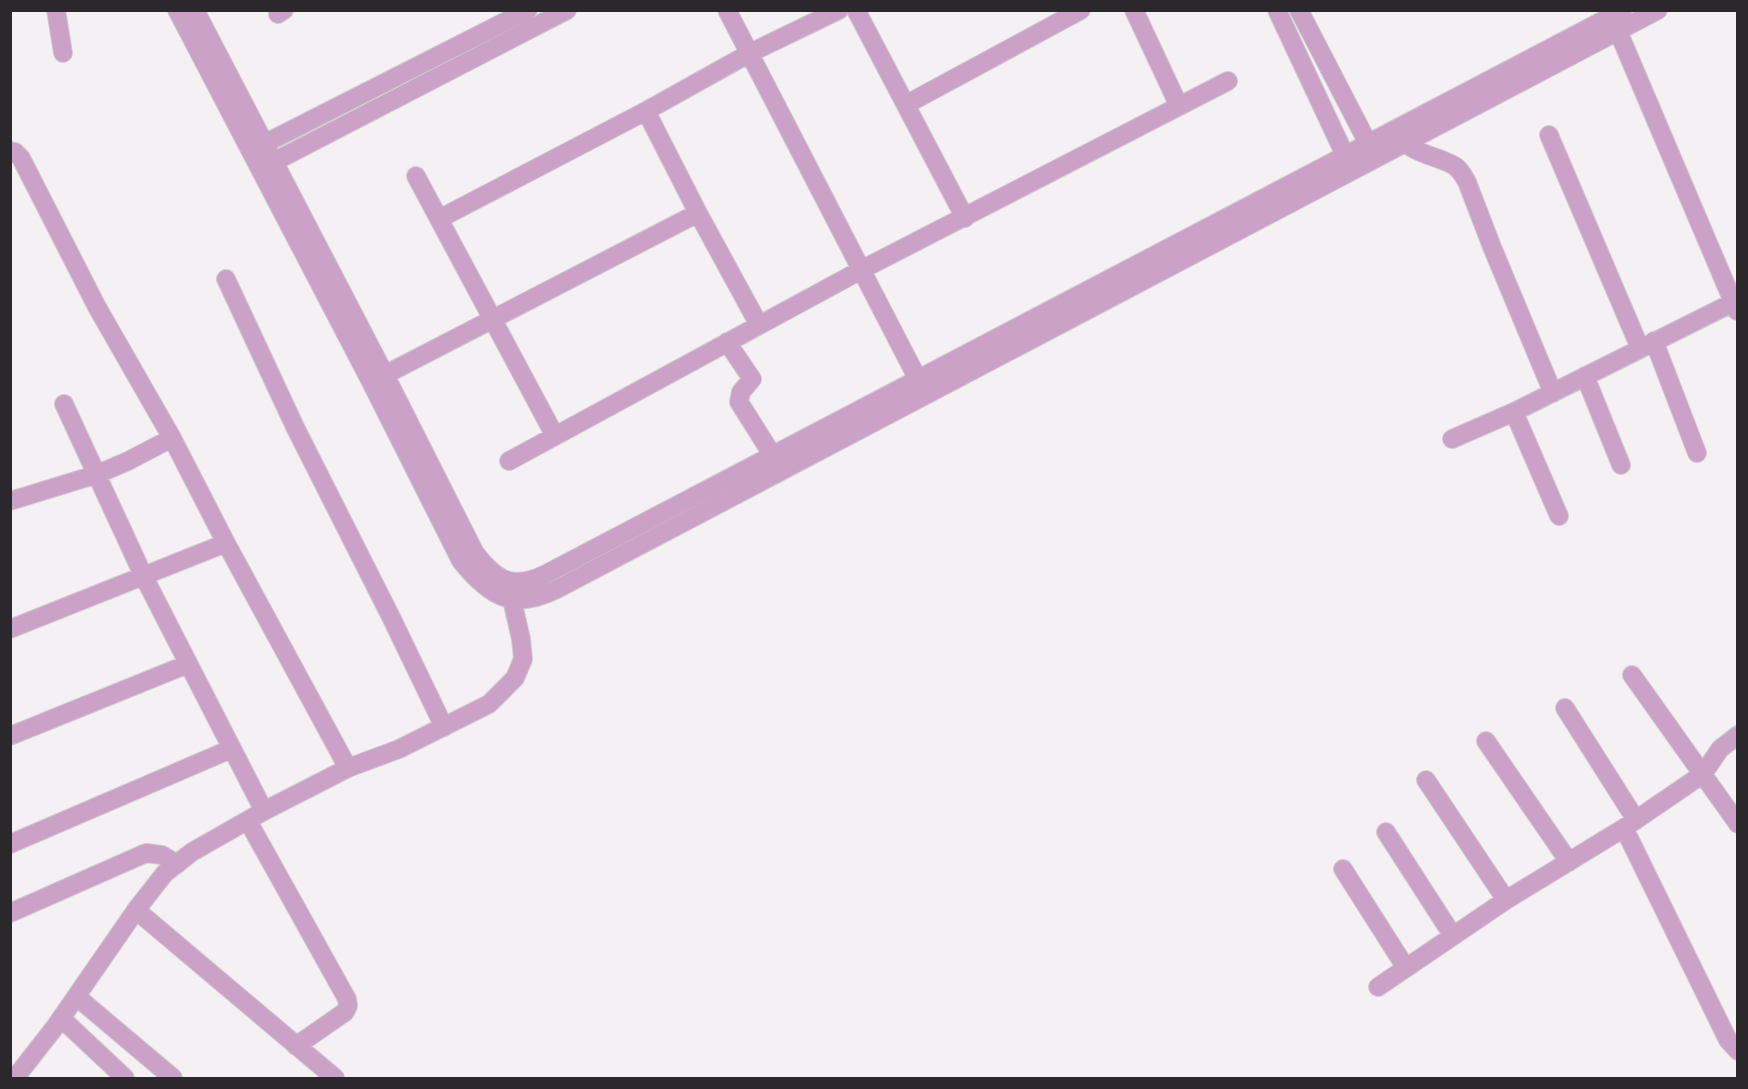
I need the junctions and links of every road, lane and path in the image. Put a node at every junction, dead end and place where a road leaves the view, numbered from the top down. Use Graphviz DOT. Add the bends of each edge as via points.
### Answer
graph roads {
  1 [pos="56,10"];
  2 [pos="177,10"];
  3 [pos="195,10"];
  4 [pos="528,10"];
  5 [pos="567,10"];
  6 [pos="727,10"];
  7 [pos="838,10"];
  8 [pos="856,10"];
  9 [pos="1081,10"];
  10 [pos="1134,10"];
  11 [pos="1277,10"];
  12 [pos="1299,10"];
  13 [pos="1623,10"];
  14 [pos="1658,10"];
  15 [pos="1618,31"];
  16 [pos="63,53"];
  17 [pos="750,53"];
  18 [pos="1228,81"];
  19 [pos="907,104"];
  20 [pos="1179,106"];
  21 [pos="646,111"];
  22 [pos="1549,135"];
  23 [pos="1400,137"];
  24 [pos="257,147"];
  25 [pos="10,151"];
  26 [pos="1372,151"];
  27 [pos="1348,163"];
  28 [pos="267,166"];
  29 [pos="416,176"];
  30 [pos="698,213"];
  31 [pos="965,218"];
  32 [pos="439,219"];
  33 [pos="861,270"];
  34 [pos="226,279"];
  35 [pos="1736,304"];
  36 [pos="491,319"];
  37 [pos="759,325"];
  38 [pos="727,342"];
  39 [pos="1647,345"];
  40 [pos="1585,376"];
  41 [pos="378,378"];
  42 [pos="922,387"];
  43 [pos="1553,393"];
  44 [pos="64,404"];
  45 [pos="1514,412"];
  46 [pos="555,436"];
  47 [pos="172,438"];
  48 [pos="1452,440"];
  49 [pos="1697,453"];
  50 [pos="773,456"];
  51 [pos="509,461"];
  52 [pos="1621,465"];
  53 [pos="98,474"];
  54 [pos="10,501"];
  55 [pos="1559,516"];
  56 [pos="226,543"];
  57 [pos="144,577"];
  58 [pos="513,592"];
  59 [pos="10,629"];
  60 [pos="188,664"];
  61 [pos="1632,675"];
  62 [pos="1565,708"];
  63 [pos="444,727"];
  64 [pos="1737,735"];
  65 [pos="10,736"];
  66 [pos="1486,741"];
  67 [pos="231,749"];
  68 [pos="348,768"];
  69 [pos="1703,774"];
  70 [pos="1426,780"];
  71 [pos="264,811"];
  72 [pos="248,820"];
  73 [pos="1630,824"];
  74 [pos="1737,824"];
  75 [pos="1386,832"];
  76 [pos="10,844"];
  77 [pos="1569,862"];
  78 [pos="177,864"];
  79 [pos="1343,868"];
  80 [pos="1506,900"];
  81 [pos="136,910"];
  82 [pos="10,913"];
  83 [pos="1453,936"];
  84 [pos="1406,968"];
  85 [pos="1378,987"];
  86 [pos="76,997"];
  87 [pos="61,1018"];
  88 [pos="296,1046"];
  89 [pos="1737,1051"];
  90 [pos="15,1078"];
  91 [pos="125,1078"];
  92 [pos="173,1078"];
  93 [pos="334,1078"];
  1 -- 16 [label="street"];
  2 -- 24 [label="street"];
  3 -- 24 [label="street"];
  4 -- 24 [label="street"];
  5 -- 28 [label="street"];
  6 -- 17 [label="street"];
  7 -- 17 [label="street"];
  8 -- 19 [label="street"];
  9 -- 19 [label="street"];
  10 -- 20 [label="street"];
  11 -- 27 [label="street"];
  12 -- 26 [label="street"];
  13 -- 23 [label="street"];
  14 -- 15 [label="street"];
  15 -- 23 [label="street"];
  15 -- 35 [label="street"];
  17 -- 21 [label="street"];
  17 -- 33 [label="street"];
  18 -- 20 [label="street"];
  19 -- 31 [label="street"];
  20 -- 31 [label="street"];
  21 -- 30 [label="street"];
  21 -- 32 [label="street"];
  22 -- 39 [label="street"];
  23 -- 26 [label="street"];
  23 -- 43 [label="street" via="1452,164 1467,182"];
  24 -- 28 [label="street"];
  25 -- 47 [label="street" via="21,158 97,307"];
  26 -- 27 [label="street"];
  27 -- 42 [label="street"];
  28 -- 41 [label="street"];
  29 -- 32 [label="street"];
  30 -- 36 [label="street"];
  30 -- 37 [label="street"];
  31 -- 33 [label="street"];
  32 -- 36 [label="street"];
  33 -- 37 [label="street"];
  33 -- 42 [label="street"];
  34 -- 63 [label="street"];
  35 -- 39 [label="street"];
  36 -- 41 [label="street"];
  36 -- 46 [label="street"];
  37 -- 38 [label="street"];
  38 -- 46 [label="street"];
  38 -- 50 [label="street" via="752,379 741,392 739,402"];
  39 -- 40 [label="street"];
  39 -- 49 [label="street"];
  40 -- 43 [label="street"];
  40 -- 52 [label="street"];
  41 -- 58 [label="street" via="475,553"];
  42 -- 50 [label="street"];
  42 -- 58 [label="street" via="542,596 528,600"];
  43 -- 45 [label="street"];
  44 -- 53 [label="street"];
  45 -- 48 [label="street"];
  45 -- 55 [label="street"];
  46 -- 51 [label="street"];
  47 -- 53 [label="street"];
  47 -- 56 [label="street"];
  50 -- 58 [label="street"];
  53 -- 54 [label="street"];
  53 -- 57 [label="street"];
  56 -- 57 [label="street"];
  56 -- 68 [label="street"];
  57 -- 59 [label="street"];
  57 -- 60 [label="street"];
  58 -- 63 [label="street" via="523,659 515,678 489,704"];
  60 -- 65 [label="street"];
  60 -- 67 [label="street"];
  61 -- 69 [label="street"];
  62 -- 73 [label="street"];
  63 -- 68 [label="street"];
  64 -- 69 [label="street" via="1720,749"];
  66 -- 77 [label="street"];
  67 -- 71 [label="street"];
  67 -- 76 [label="street"];
  68 -- 71 [label="street"];
  69 -- 73 [label="street"];
  69 -- 74 [label="street"];
  70 -- 80 [label="street"];
  71 -- 72 [label="street"];
  72 -- 78 [label="street"];
  72 -- 88 [label="street" via="347,999 345,1012"];
  73 -- 77 [label="street"];
  73 -- 89 [label="street" via="1728,1040"];
  75 -- 83 [label="street"];
  77 -- 80 [label="street"];
  78 -- 81 [label="street"];
  78 -- 82 [label="street" via="162,855 146,854"];
  79 -- 84 [label="street"];
  80 -- 83 [label="street"];
  81 -- 86 [label="street"];
  81 -- 88 [label="street"];
  83 -- 84 [label="street"];
  84 -- 85 [label="street"];
  86 -- 87 [label="street"];
  86 -- 92 [label="street"];
  87 -- 90 [label="street"];
  87 -- 91 [label="street"];
  88 -- 93 [label="street"];
}
